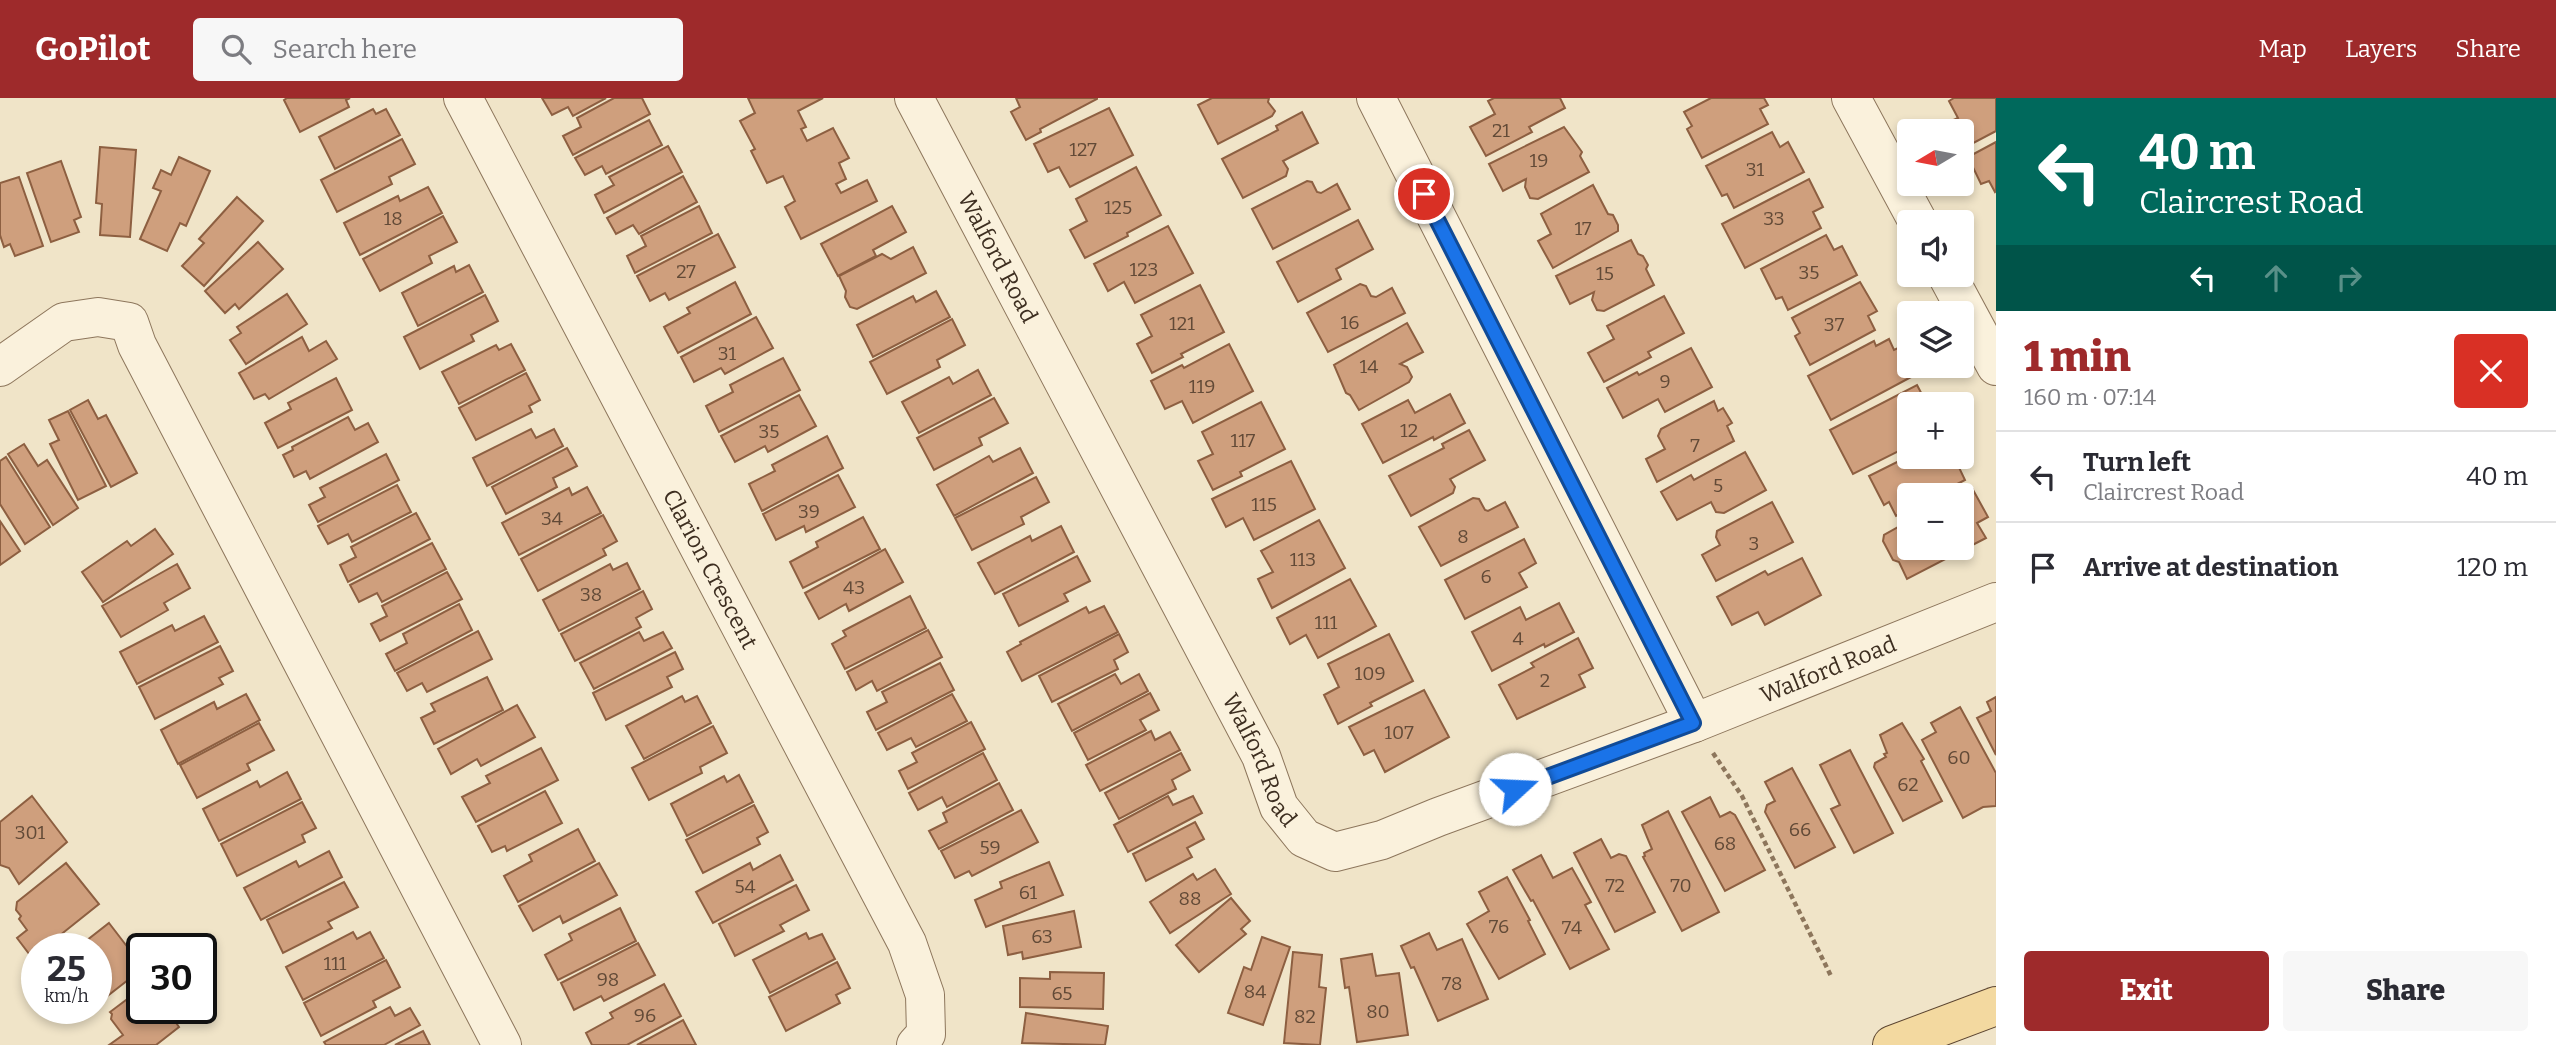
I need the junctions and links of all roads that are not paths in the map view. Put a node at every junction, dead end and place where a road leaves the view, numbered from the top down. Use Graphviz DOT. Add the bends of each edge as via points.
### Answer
graph roads {
  1 [pos="463,98"];
  2 [pos="914,98"];
  3 [pos="1376,98"];
  4 [pos="1851,98"];
  5 [pos="1912,210"];
  6 [pos="1953,287"];
  7 [pos="1996,366"];
  8 [pos="0,367"];
  9 [pos="1996,602"];
  10 [pos="1693,723"];
  11 [pos="1996,1006"];
  12 [pos="502,1045"];
  13 [pos="916,1045"];
  14 [pos="1892,1045"];
  1 -- 13 [label="street, Clarion Crescent" via="907,943 925,995 926,1034"];
  2 -- 10 [label="street, Walford Road" via="1261,756 1279,807 1304,838 1335,852 1382,840"];
  3 -- 10 [label="street"];
  4 -- 5 [label="street"];
  6 -- 7 [label="street"];
  8 -- 12 [label="street" via="65,322 98,317 129,322"];
  9 -- 10 [label="street, Walford Road"];
  11 -- 14 [label="main road"];
}
